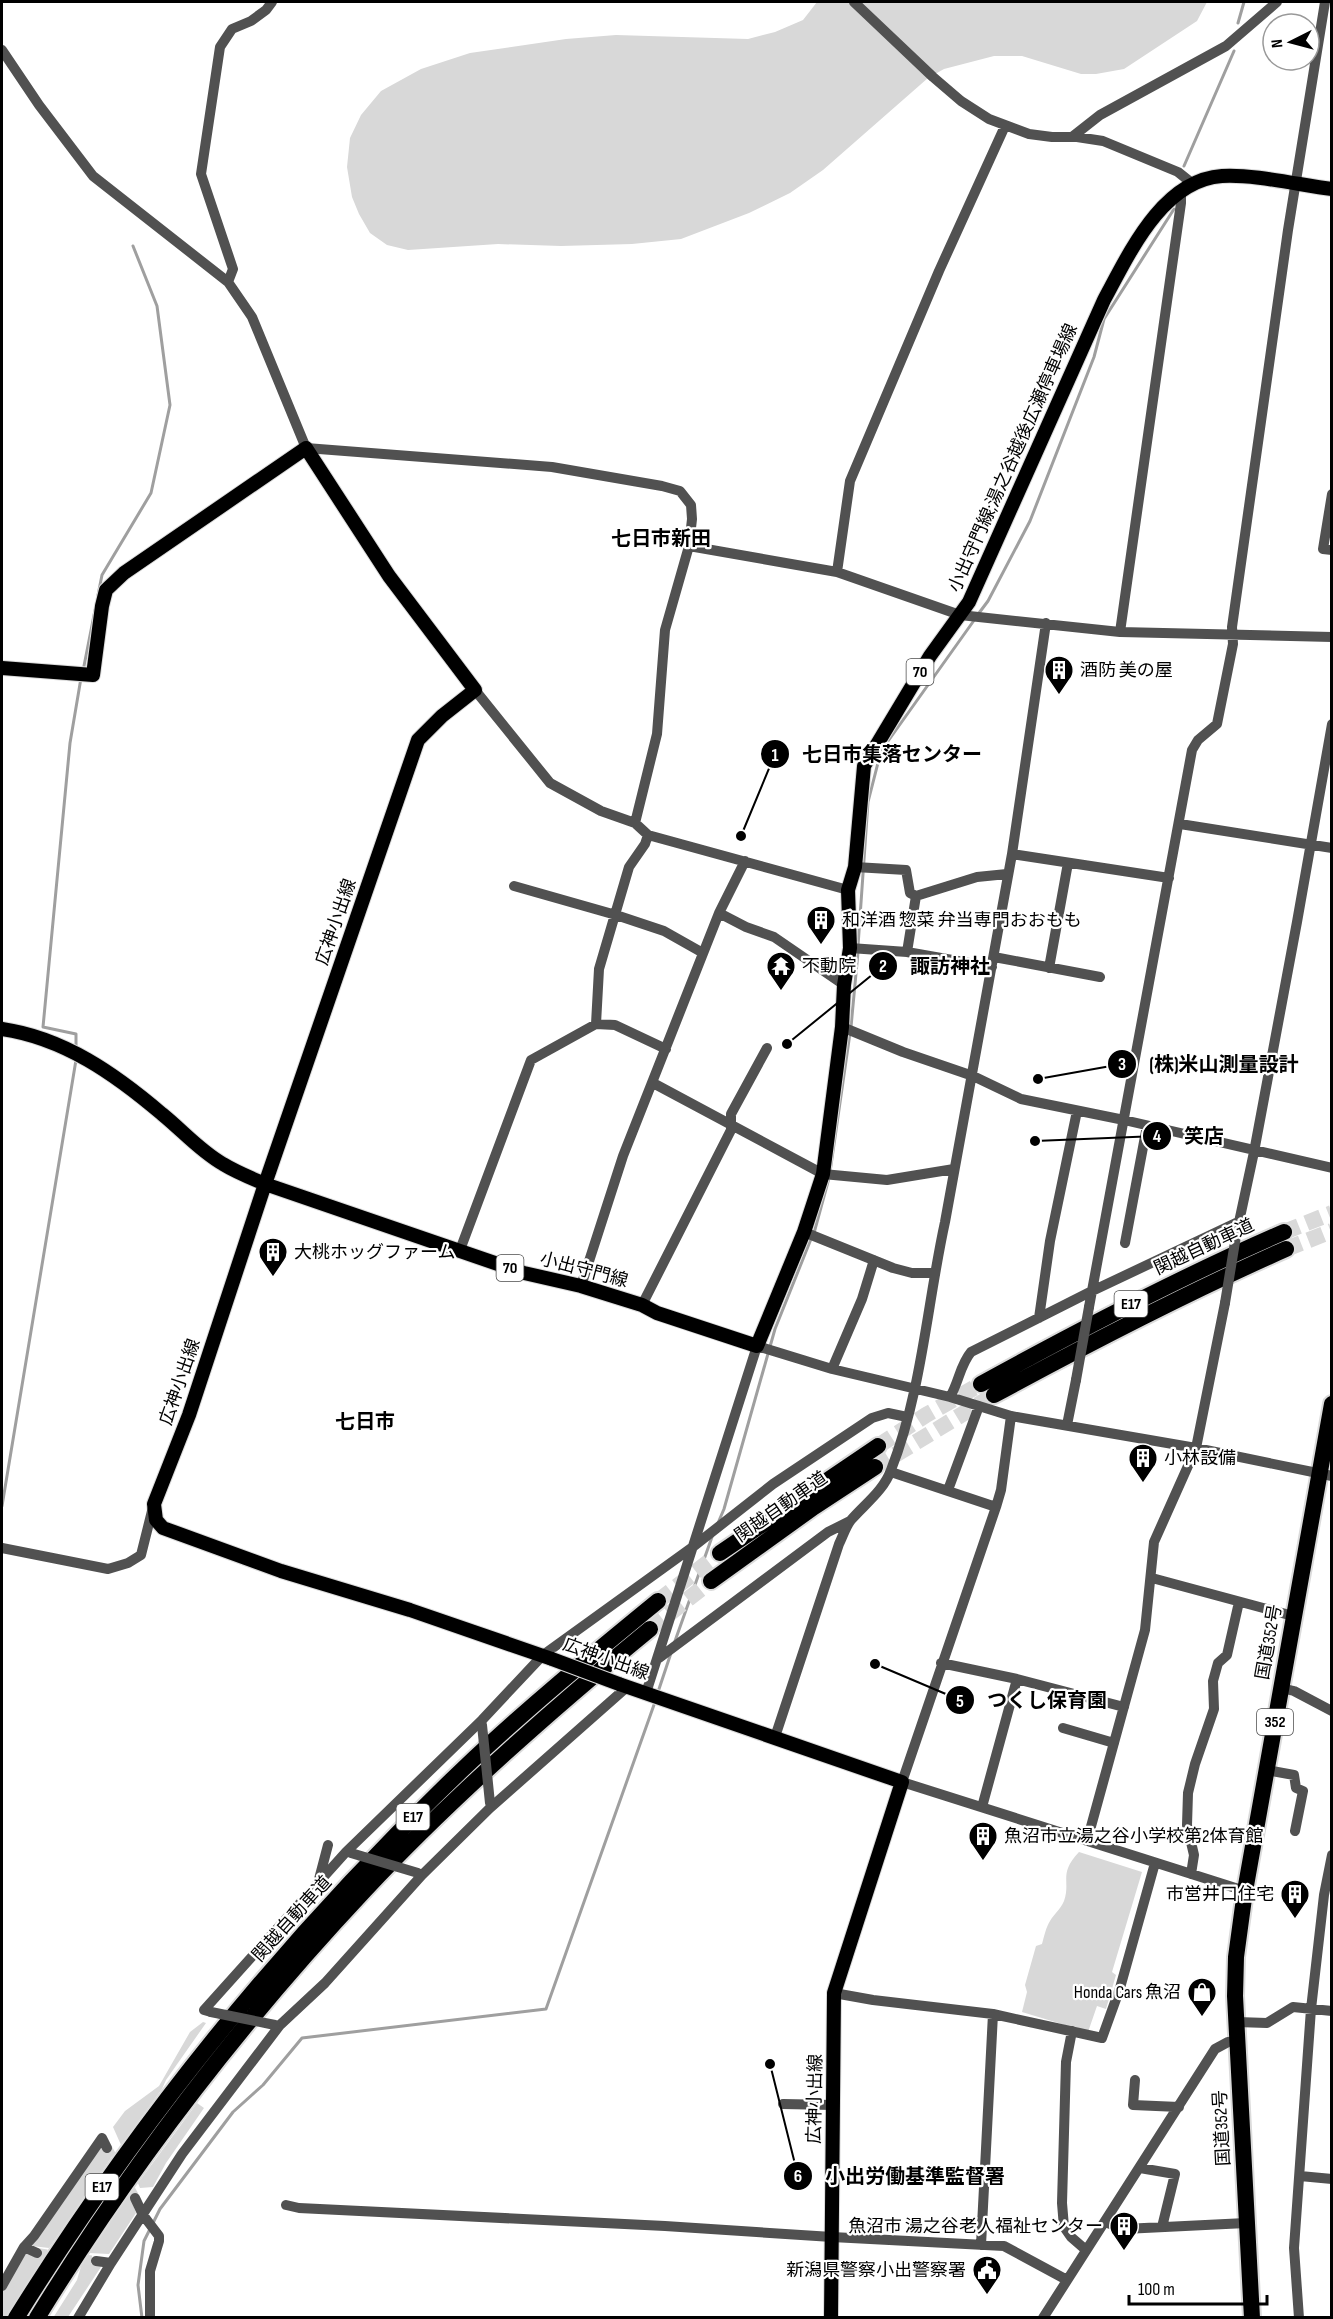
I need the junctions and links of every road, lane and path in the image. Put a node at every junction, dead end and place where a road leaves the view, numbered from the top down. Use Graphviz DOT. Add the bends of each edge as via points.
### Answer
graph roads {
  1 [pos="272,2"];
  2 [pos="854,2"];
  3 [pos="1276,2"];
  4 [pos="1325,2"];
  5 [pos="2,50"];
  6 [pos="1005,126"];
  7 [pos="1072,137"];
  8 [pos="1193,184"];
  9 [pos="1295,184"];
  10 [pos="1332,189"];
  11 [pos="1178,193"];
  12 [pos="228,282"];
  13 [pos="306,448"];
  14 [pos="1332,494"];
  15 [pos="689,546"];
  16 [pos="1332,550"];
  17 [pos="837,572"];
  18 [pos="960,615"];
  19 [pos="1046,623"];
  20 [pos="1120,632"];
  21 [pos="1232,635"];
  22 [pos="1332,638"];
  23 [pos="2,668"];
  24 [pos="475,690"];
  25 [pos="1332,724"];
  26 [pos="635,823"];
  27 [pos="1180,824"];
  28 [pos="648,834"];
  29 [pos="1311,845"];
  30 [pos="1332,848"];
  31 [pos="1012,854"];
  32 [pos="745,861"];
  33 [pos="1068,863"];
  34 [pos="855,867"];
  35 [pos="1007,874"];
  36 [pos="1168,878"];
  37 [pos="514,886"];
  38 [pos="848,890"];
  39 [pos="916,896"];
  40 [pos="719,913"];
  41 [pos="616,915"];
  42 [pos="850,948"];
  43 [pos="907,952"];
  44 [pos="703,953"];
  45 [pos="993,962"];
  46 [pos="1049,968"];
  47 [pos="1100,977"];
  48 [pos="844,986"];
  49 [pos="596,1024"];
  50 [pos="842,1027"];
  51 [pos="2,1029"];
  52 [pos="666,1048"];
  53 [pos="767,1048"];
  54 [pos="972,1076"];
  55 [pos="653,1083"];
  56 [pos="1077,1111"];
  57 [pos="1124,1120"];
  58 [pos="730,1123"];
  59 [pos="1147,1126"];
  60 [pos="1254,1152"];
  61 [pos="1332,1168"];
  62 [pos="954,1169"];
  63 [pos="823,1174"];
  64 [pos="265,1184"];
  65 [pos="1238,1222"];
  66 [pos="1284,1232"];
  67 [pos="804,1233"];
  68 [pos="1125,1243"];
  69 [pos="1286,1249"];
  70 [pos="460,1250"];
  71 [pos="874,1260"];
  72 [pos="934,1273"];
  73 [pos="581,1286"];
  74 [pos="1090,1292"];
  75 [pos="642,1305"];
  76 [pos="1039,1318"];
  77 [pos="758,1346"];
  78 [pos="832,1368"];
  79 [pos="981,1384"];
  80 [pos="915,1389"];
  81 [pos="994,1395"];
  82 [pos="950,1397"];
  83 [pos="979,1406"];
  84 [pos="1331,1413"];
  85 [pos="1011,1416"];
  86 [pos="907,1417"];
  87 [pos="1067,1425"];
  88 [pos="878,1446"];
  89 [pos="1196,1448"];
  90 [pos="883,1469"];
  91 [pos="1326,1474"];
  92 [pos="948,1490"];
  93 [pos="154,1504"];
  94 [pos="996,1507"];
  95 [pos="849,1521"];
  96 [pos="694,1546"];
  97 [pos="2,1548"];
  98 [pos="720,1553"];
  99 [pos="1152,1578"];
  100 [pos="711,1581"];
  101 [pos="658,1600"];
  102 [pos="1239,1602"];
  103 [pos="1293,1616"];
  104 [pos="650,1629"];
  105 [pos="548,1657"];
  106 [pos="659,1658"];
  107 [pos="941,1663"];
  108 [pos="1017,1679"];
  109 [pos="623,1686"];
  110 [pos="1281,1688"];
  111 [pos="646,1693"];
  112 [pos="1124,1707"];
  113 [pos="1332,1711"];
  114 [pos="482,1723"];
  115 [pos="1063,1728"];
  116 [pos="775,1737"];
  117 [pos="1114,1743"];
  118 [pos="1272,1771"];
  119 [pos="902,1782"];
  120 [pos="490,1806"];
  121 [pos="982,1807"];
  122 [pos="1295,1831"];
  123 [pos="1087,1841"];
  124 [pos="328,1845"];
  125 [pos="349,1852"];
  126 [pos="1332,1855"];
  127 [pos="1155,1863"];
  128 [pos="420,1874"];
  129 [pos="1191,1874"];
  130 [pos="318,1884"];
  131 [pos="1245,1891"];
  132 [pos="834,1993"];
  133 [pos="1311,2009"];
  134 [pos="1332,2011"];
  135 [pos="993,2014"];
  136 [pos="1237,2022"];
  137 [pos="278,2025"];
  138 [pos="1072,2031"];
  139 [pos="1238,2041"];
  140 [pos="1135,2080"];
  141 [pos="783,2104"];
  142 [pos="833,2105"];
  143 [pos="1179,2107"];
  144 [pos="107,2148"];
  145 [pos="1140,2168"];
  146 [pos="1300,2176"];
  147 [pos="1332,2179"];
  148 [pos="135,2198"];
  149 [pos="286,2205"];
  150 [pos="142,2215"];
  151 [pos="1106,2222"];
  152 [pos="1246,2223"];
  153 [pos="1162,2227"];
  154 [pos="832,2238"];
  155 [pos="981,2245"];
  156 [pos="24,2247"];
  157 [pos="1086,2250"];
  158 [pos="38,2253"];
  159 [pos="96,2261"];
  160 [pos="111,2263"];
  161 [pos="1067,2280"];
  162 [pos="2,2286"];
  163 [pos="16,2318"];
  164 [pos="36,2318"];
  165 [pos="78,2318"];
  166 [pos="150,2318"];
  167 [pos="831,2318"];
  168 [pos="1043,2318"];
  169 [pos="1252,2318"];
  170 [pos="1299,2318"];
  1 -- 12 [label="street" via="251,21 232,29 220,47 201,174 233,269"];
  2 -- 6 [label="street" via="961,100"];
  3 -- 7 [label="street" via="1226,46 1101,115"];
  4 -- 9 [label="street"];
  5 -- 12 [label="street" via="93,176"];
  6 -- 7 [label="street" via="1041,136"];
  6 -- 17 [label="street" via="850,481"];
  7 -- 8 [label="street" via="1103,141 1137,154 1178,172"];
  8 -- 9 [label="main road, 小出守門線;湯之谷越後広瀬停車場線 / 70" via="1222,176"];
  8 -- 11 [label="main road, 小出守門線;湯之谷越後広瀬停車場線 / 70"];
  9 -- 10 [label="main road, 小出守門線;湯之谷越後広瀬停車場線 / 70"];
  9 -- 21 [label="street"];
  11 -- 18 [label="main road, 小出守門線;湯之谷越後広瀬停車場線 / 70" via="1161,208 1143,234 1104,300"];
  11 -- 20 [label="street" via="1181,203"];
  12 -- 13 [label="street" via="252,317"];
  13 -- 15 [label="street" via="552,467 662,486 680,491 691,505"];
  13 -- 23 [label="main road" via="124,573 106,590 93,675"];
  13 -- 24 [label="main road" via="389,576"];
  14 -- 16 [label="street" via="1323,549"];
  15 -- 17 [label="street"];
  15 -- 26 [label="street" via="665,630 657,734"];
  17 -- 18 [label="street"];
  18 -- 19 [label="street"];
  18 -- 34 [label="main road, 小出守門線;湯之谷越後広瀬停車場線 / 70" via="930,656 864,766"];
  19 -- 20 [label="street"];
  19 -- 31 [label="street"];
  20 -- 21 [label="street"];
  21 -- 22 [label="street"];
  21 -- 27 [label="street" via="1217,724 1192,750"];
  24 -- 26 [label="street" via="550,783 601,811"];
  24 -- 64 [label="main road, 広神小出線" via="418,740"];
  25 -- 29 [label="street"];
  26 -- 28 [label="street"];
  27 -- 29 [label="street"];
  27 -- 36 [label="street"];
  28 -- 32 [label="street"];
  28 -- 41 [label="street" via="629,867"];
  29 -- 30 [label="street"];
  29 -- 60 [label="street"];
  31 -- 33 [label="street"];
  31 -- 35 [label="street"];
  32 -- 38 [label="street"];
  32 -- 40 [label="street"];
  33 -- 36 [label="street"];
  33 -- 46 [label="street"];
  34 -- 38 [label="main road, 小出守門線;湯之谷越後広瀬停車場線 / 70"];
  34 -- 39 [label="street" via="906,870 910,893"];
  35 -- 39 [label="street" via="977,877"];
  35 -- 45 [label="street"];
  36 -- 57 [label="street"];
  37 -- 41 [label="street"];
  38 -- 42 [label="main road, 小出守門線;湯之谷越後広瀬停車場線 / 70"];
  39 -- 43 [label="street"];
  40 -- 44 [label="street"];
  40 -- 48 [label="street" via="774,937"];
  41 -- 44 [label="street" via="664,931"];
  41 -- 49 [label="street" via="599,969"];
  42 -- 43 [label="street"];
  42 -- 48 [label="main road, 小出守門線;湯之谷越後広瀬停車場線 / 70"];
  43 -- 45 [label="street"];
  44 -- 52 [label="street"];
  45 -- 46 [label="street"];
  45 -- 54 [label="street"];
  46 -- 47 [label="street"];
  48 -- 50 [label="main road, 小出守門線;湯之谷越後広瀬停車場線 / 70"];
  49 -- 52 [label="street" via="615,1025"];
  49 -- 70 [label="street" via="531,1060"];
  50 -- 54 [label="street"];
  50 -- 63 [label="main road, 小出守門線;湯之谷越後広瀬停車場線 / 70"];
  51 -- 64 [label="main road, 70" via="67,1047 133,1090 224,1165"];
  52 -- 55 [label="street"];
  53 -- 58 [label="street" via="731,1114"];
  54 -- 56 [label="street" via="1021,1099"];
  54 -- 62 [label="street"];
  55 -- 58 [label="street"];
  55 -- 73 [label="street" via="623,1156"];
  56 -- 57 [label="street"];
  56 -- 76 [label="street" via="1050,1241"];
  57 -- 59 [label="street"];
  57 -- 74 [label="street"];
  58 -- 63 [label="street"];
  58 -- 75 [label="street" via="731,1130"];
  59 -- 60 [label="street"];
  59 -- 68 [label="street"];
  60 -- 61 [label="street"];
  60 -- 65 [label="street"];
  62 -- 63 [label="street" via="887,1180"];
  62 -- 72 [label="street"];
  63 -- 67 [label="main road, 小出守門線;湯之谷越後広瀬停車場線 / 70"];
  64 -- 70 [label="main road, 小出守門線 / 70"];
  64 -- 93 [label="main road, 広神小出線" via="189,1415"];
  65 -- 74 [label="street"];
  65 -- 89 [label="street, bridge"];
  66 -- 79 [label="highway, 関越自動車道 / E17" via="1107,1315"];
  67 -- 71 [label="street"];
  67 -- 77 [label="main road, 小出守門線;湯之谷越後広瀬停車場線 / 70"];
  69 -- 81 [label="highway, 関越自動車道 / E17" via="1218,1279"];
  70 -- 73 [label="main road, 小出守門線 / 70" via="524,1273"];
  71 -- 72 [label="street" via="912,1273"];
  71 -- 78 [label="street"];
  72 -- 80 [label="street"];
  73 -- 75 [label="main road, 小出守門線 / 70"];
  74 -- 76 [label="street"];
  74 -- 87 [label="street, bridge"];
  75 -- 77 [label="main road, 小出守門線 / 70"];
  76 -- 82 [label="street" via="971,1353 964,1360"];
  77 -- 78 [label="street"];
  77 -- 96 [label="street"];
  78 -- 80 [label="street"];
  80 -- 82 [label="street"];
  80 -- 86 [label="street"];
  82 -- 83 [label="street"];
  83 -- 85 [label="street"];
  83 -- 92 [label="street"];
  84 -- 91 [label="highway, 国道352号 / 352"];
  85 -- 87 [label="street"];
  85 -- 94 [label="street"];
  86 -- 90 [label="street"];
  86 -- 96 [label="street" via="888,1413 872,1418 773,1484"];
  87 -- 89 [label="street"];
  88 -- 98 [label="highway, 関越自動車道"];
  89 -- 91 [label="street"];
  89 -- 99 [label="street" via="1154,1542"];
  90 -- 92 [label="street"];
  90 -- 95 [label="street" via="870,1503"];
  90 -- 100 [label="highway, 関越自動車道" via="814,1507"];
  91 -- 103 [label="highway, 国道352号 / 352"];
  92 -- 94 [label="street"];
  93 -- 97 [label="street" via="141,1555 108,1569"];
  93 -- 105 [label="main road, 広神小出線" via="156,1520 163,1528"];
  94 -- 107 [label="street"];
  95 -- 106 [label="street" via="828,1532"];
  95 -- 116 [label="street"];
  96 -- 105 [label="street"];
  96 -- 106 [label="street"];
  99 -- 102 [label="street"];
  99 -- 112 [label="street" via="1145,1630"];
  101 -- 163 [label="highway, 関越自動車道 / E17" via="465,1767 303,1935 147,2126"];
  102 -- 103 [label="street"];
  102 -- 129 [label="street" via="1227,1655 1218,1663 1213,1681 1214,1709 1188,1793 1187,1825 1194,1855"];
  103 -- 110 [label="highway, 国道352号 / 352"];
  104 -- 164 [label="highway, 関越自動車道 / E17" via="540,1721 365,1889 266,2001 158,2137"];
  105 -- 109 [label="main road, 広神小出線, bridge"];
  105 -- 114 [label="street"];
  106 -- 111 [label="street"];
  107 -- 108 [label="street"];
  107 -- 119 [label="street"];
  108 -- 112 [label="street"];
  108 -- 121 [label="street"];
  109 -- 111 [label="main road, 広神小出線"];
  109 -- 120 [label="street"];
  110 -- 113 [label="street"];
  110 -- 131 [label="highway, 国道352号 / 352"];
  111 -- 116 [label="main road, 広神小出線"];
  112 -- 117 [label="street"];
  114 -- 120 [label="street, bridge"];
  114 -- 125 [label="street"];
  115 -- 117 [label="street"];
  116 -- 119 [label="main road, 広神小出線"];
  117 -- 123 [label="street"];
  118 -- 122 [label="street" via="1294,1776 1296,1788 1303,1791"];
  119 -- 121 [label="street"];
  119 -- 132 [label="main road, 広神小出線"];
  120 -- 128 [label="street"];
  121 -- 123 [label="street"];
  123 -- 127 [label="street"];
  124 -- 130 [label="street"];
  125 -- 128 [label="street, bridge"];
  125 -- 130 [label="street"];
  126 -- 133 [label="street"];
  127 -- 129 [label="street"];
  127 -- 138 [label="street" via="1102,2038"];
  128 -- 137 [label="street" via="325,1983"];
  129 -- 131 [label="street"];
  130 -- 137 [label="street, bridge" via="204,2010"];
  131 -- 136 [label="highway, 国道352号 / 352" via="1236,1957"];
  132 -- 135 [label="street"];
  132 -- 142 [label="main road, 広神小出線"];
  133 -- 134 [label="street"];
  133 -- 136 [label="street" via="1289,2008 1267,2023"];
  133 -- 146 [label="street"];
  135 -- 138 [label="street"];
  135 -- 155 [label="street"];
  136 -- 139 [label="highway, 国道352号 / 352"];
  137 -- 150 [label="street"];
  138 -- 157 [label="street" via="1066,2062 1062,2203 1064,2227"];
  139 -- 143 [label="street" via="1215,2049"];
  139 -- 152 [label="highway, 国道352号 / 352"];
  140 -- 143 [label="street" via="1133,2105"];
  141 -- 142 [label="street"];
  142 -- 154 [label="main road, 広神小出線"];
  143 -- 145 [label="street"];
  144 -- 156 [label="street" via="102,2138"];
  145 -- 151 [label="street"];
  145 -- 153 [label="street" via="1175,2174"];
  146 -- 147 [label="street"];
  146 -- 170 [label="street" via="1294,2248"];
  148 -- 150 [label="street"];
  149 -- 154 [label="street"];
  150 -- 160 [label="street"];
  150 -- 166 [label="street" via="159,2235 150,2271"];
  151 -- 153 [label="street" via="1124,2229"];
  151 -- 157 [label="street"];
  152 -- 153 [label="street"];
  152 -- 169 [label="highway, 国道352号 / 352"];
  154 -- 155 [label="street"];
  154 -- 167 [label="main road, 広神小出線"];
  155 -- 161 [label="street" via="1004,2246"];
  156 -- 158 [label="street"];
  156 -- 162 [label="street"];
  157 -- 161 [label="street"];
  159 -- 160 [label="street"];
  160 -- 165 [label="street"];
  161 -- 168 [label="street"];
}
